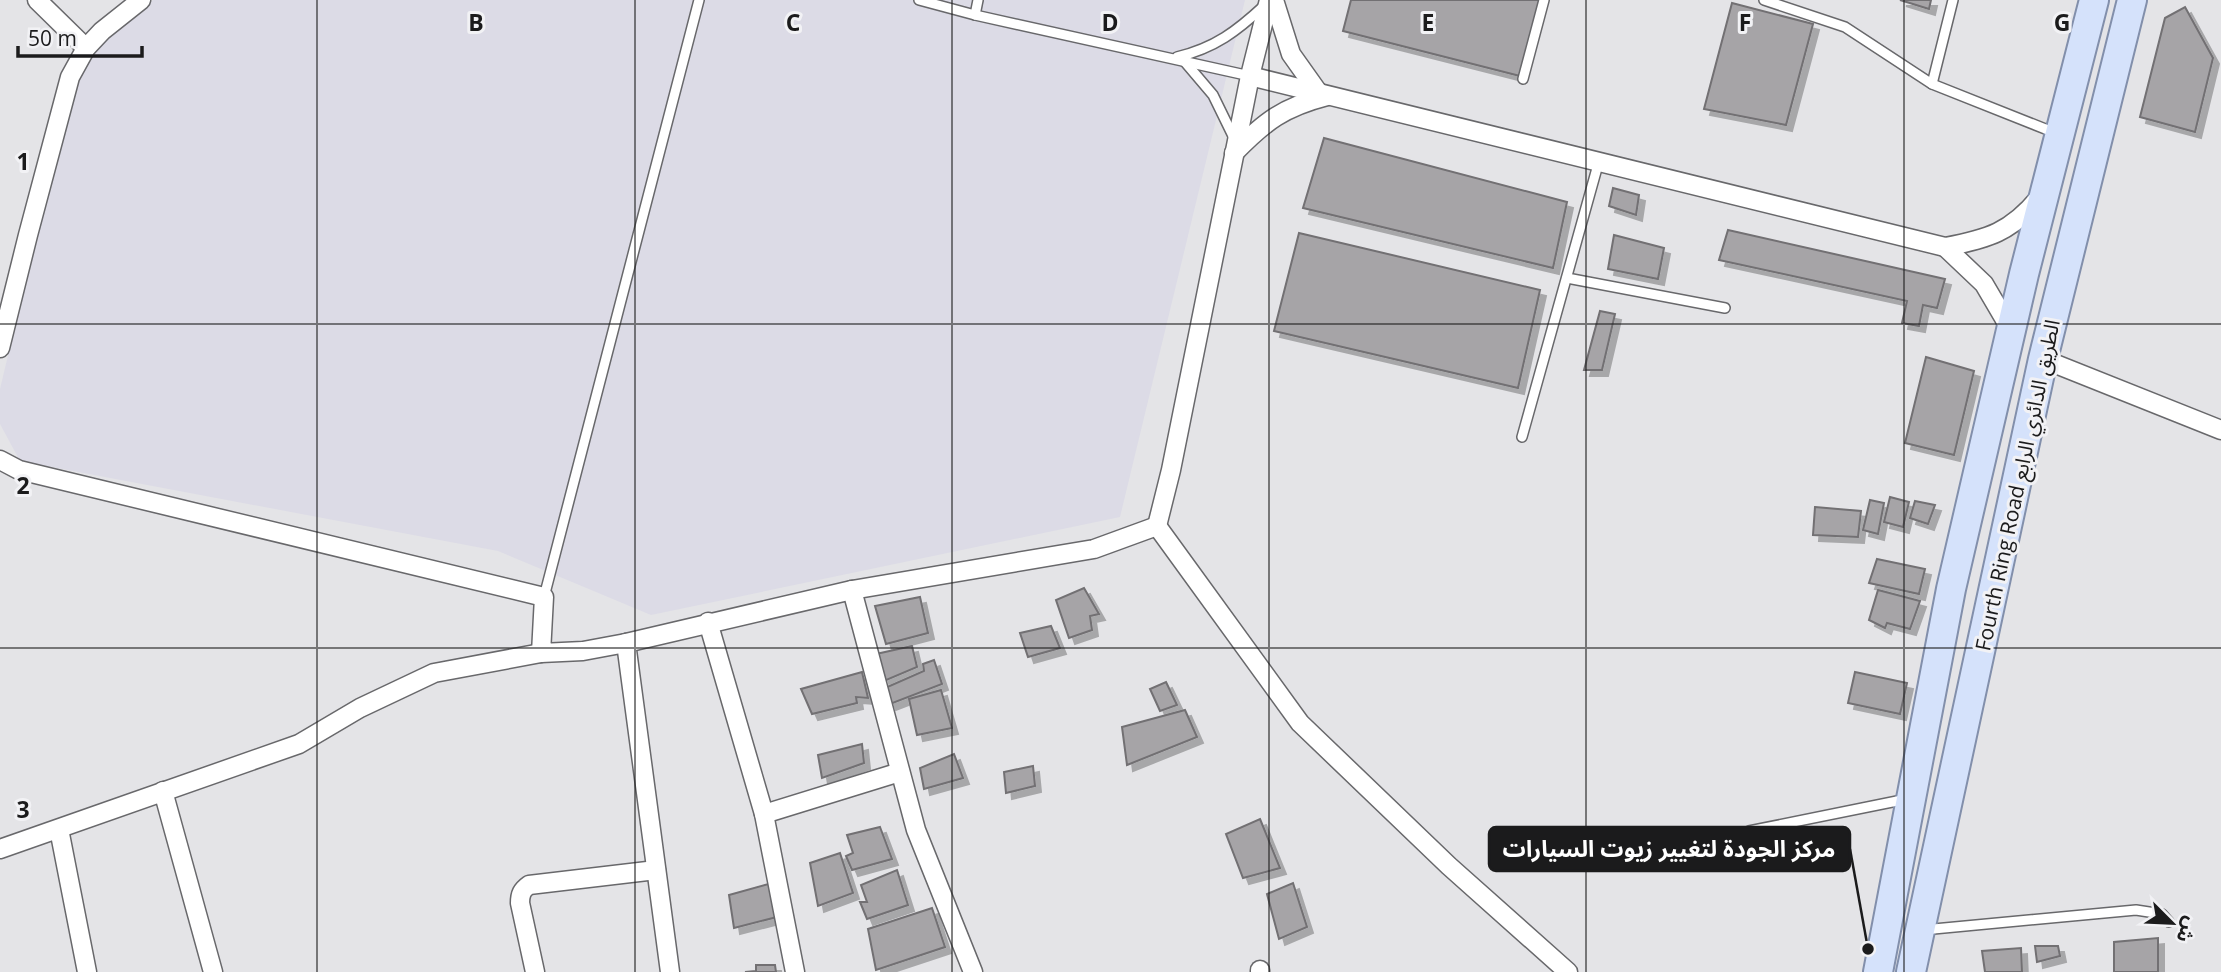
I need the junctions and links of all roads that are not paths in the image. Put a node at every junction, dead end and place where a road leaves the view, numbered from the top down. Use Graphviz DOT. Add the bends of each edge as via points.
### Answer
graph roads {
  1 [pos="37,0"];
  2 [pos="141,0"];
  3 [pos="699,0"];
  4 [pos="919,0"];
  5 [pos="978,0"];
  6 [pos="1271,0"];
  7 [pos="1544,0"];
  8 [pos="1764,0"];
  9 [pos="1953,0"];
  10 [pos="2094,0"];
  11 [pos="2132,0"];
  12 [pos="975,15"];
  13 [pos="86,48"];
  14 [pos="1179,59"];
  15 [pos="1250,76"];
  16 [pos="1523,79"];
  17 [pos="1931,84"];
  18 [pos="1324,94"];
  19 [pos="2059,135"];
  20 [pos="1235,148"];
  21 [pos="1599,162"];
  22 [pos="2045,190"];
  23 [pos="1945,247"];
  24 [pos="1567,278"];
  25 [pos="1725,308"];
  26 [pos="2011,330"];
  27 [pos="0,348"];
  28 [pos="2043,359"];
  29 [pos="2221,430"];
  30 [pos="1522,437"];
  31 [pos="0,460"];
  32 [pos="1157,526"];
  33 [pos="852,590"];
  34 [pos="544,597"];
  35 [pos="708,622"];
  36 [pos="626,643"];
  37 [pos="541,653"];
  38 [pos="900,772"];
  39 [pos="163,791"];
  40 [pos="1909,799"];
  41 [pos="764,814"];
  42 [pos="59,829"];
  43 [pos="1749,831"];
  44 [pos="0,849"];
  45 [pos="656,870"];
  46 [pos="2169,922"];
  47 [pos="1921,930"];
  48 [pos="87,972"];
  49 [pos="213,972"];
  50 [pos="535,972"];
  51 [pos="670,972"];
  52 [pos="795,972"];
  53 [pos="973,972"];
  54 [pos="1569,972"];
  55 [pos="1878,972"];
  56 [pos="1911,972"];
  1 -- 13 [label="street"];
  2 -- 13 [label="street"];
  3 -- 34 [label="lane"];
  4 -- 12 [label="lane"];
  5 -- 12 [label="lane"];
  6 -- 14 [label="lane" via="1230,36"];
  6 -- 15 [label="street"];
  6 -- 18 [label="street" via="1291,54"];
  7 -- 16 [label="lane"];
  8 -- 17 [label="lane" via="1845,27"];
  9 -- 17 [label="lane"];
  10 -- 19 [label="main road, Fourth Ring Road الطريق الدائري الرابع"];
  11 -- 28 [label="main road, Fourth Ring Road الطريق الدائري الرابع"];
  12 -- 14 [label="lane"];
  13 -- 27 [label="street" via="70,77"];
  14 -- 15 [label="lane"];
  14 -- 20 [label="lane" via="1213,95"];
  15 -- 18 [label="street"];
  15 -- 20 [label="street"];
  17 -- 19 [label="lane"];
  18 -- 20 [label="street" via="1282,111"];
  18 -- 21 [label="street"];
  19 -- 22 [label="main road, Fourth Ring Road الطريق الدائري الرابع"];
  20 -- 32 [label="street"];
  21 -- 23 [label="street"];
  21 -- 24 [label="lane"];
  22 -- 23 [label="street" via="2028,211 1995,236"];
  22 -- 26 [label="main road, Fourth Ring Road الطريق الدائري الرابع"];
  23 -- 26 [label="street" via="1984,284"];
  24 -- 25 [label="lane"];
  24 -- 30 [label="lane"];
  26 -- 40 [label="main road, Fourth Ring Road الطريق الدائري الرابع" via="1951,589"];
  28 -- 29 [label="street"];
  28 -- 47 [label="main road, Fourth Ring Road الطريق الدائري الرابع"];
  31 -- 34 [label="street" via="19,470"];
  32 -- 33 [label="street" via="1094,549"];
  32 -- 54 [label="street" via="1300,723 1449,866"];
  33 -- 35 [label="street"];
  33 -- 38 [label="street"];
  34 -- 37 [label="street"];
  35 -- 36 [label="street"];
  35 -- 41 [label="street"];
  36 -- 37 [label="street"];
  36 -- 45 [label="street"];
  37 -- 39 [label="street" via="434,673 299,744"];
  38 -- 41 [label="street"];
  38 -- 53 [label="street" via="916,830"];
  39 -- 42 [label="street"];
  39 -- 49 [label="street"];
  40 -- 43 [label="lane"];
  40 -- 55 [label="main road, Fourth Ring Road الطريق الدائري الرابع"];
  41 -- 52 [label="street"];
  42 -- 44 [label="street"];
  42 -- 48 [label="street"];
  45 -- 50 [label="street" via="529,885 523,890 520,903"];
  45 -- 51 [label="street"];
  46 -- 47 [label="lane" via="2162,914 2136,910"];
  47 -- 56 [label="main road, Fourth Ring Road الطريق الدائري الرابع"];
}
